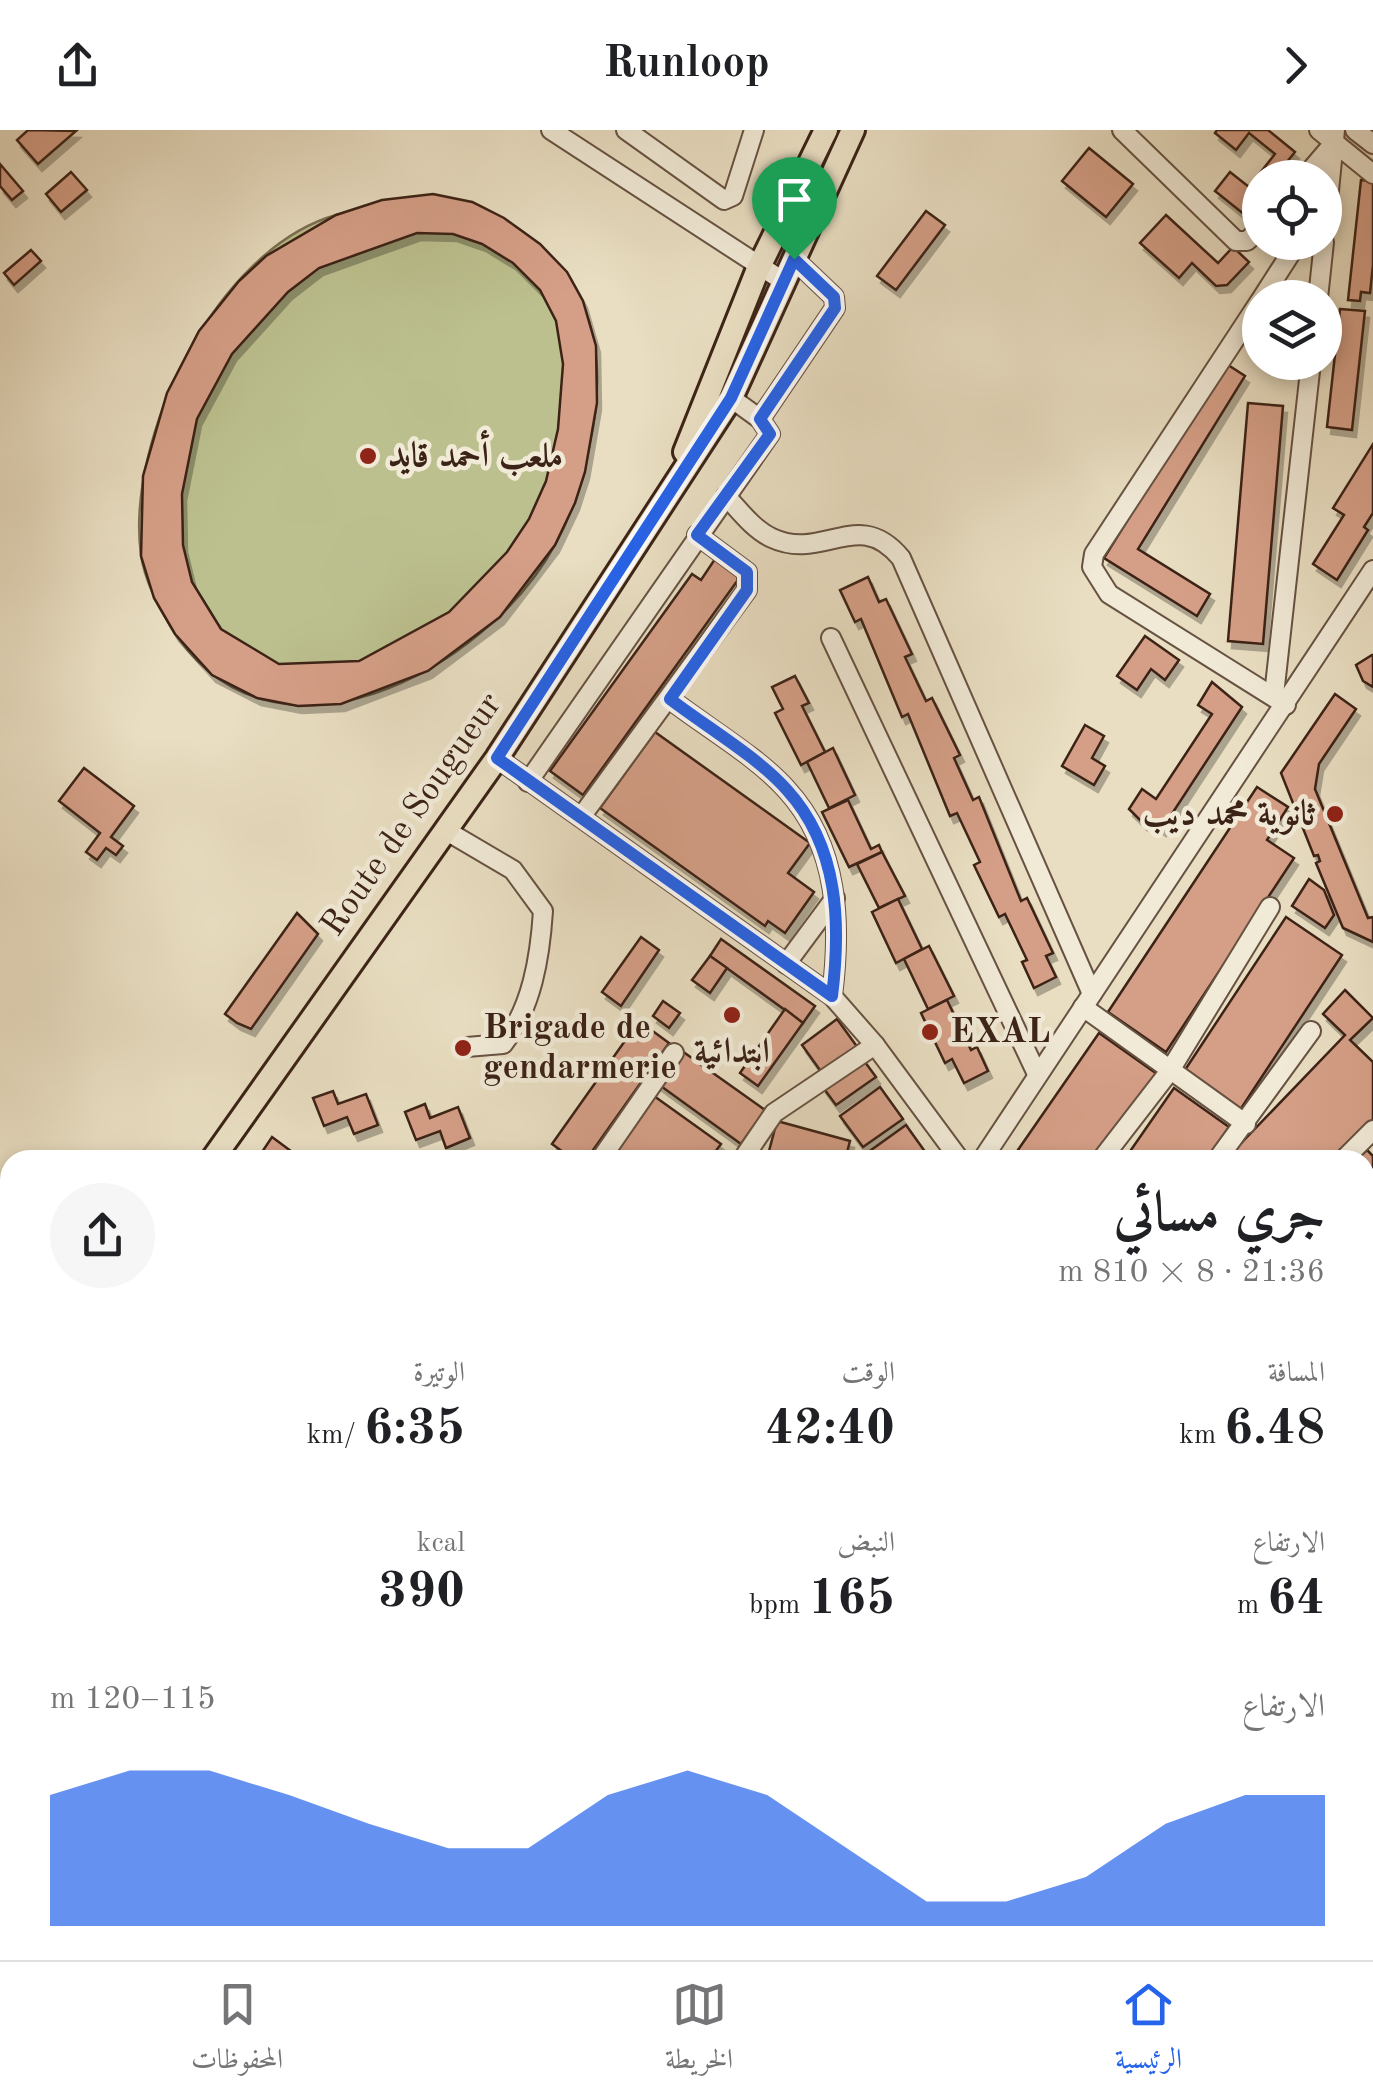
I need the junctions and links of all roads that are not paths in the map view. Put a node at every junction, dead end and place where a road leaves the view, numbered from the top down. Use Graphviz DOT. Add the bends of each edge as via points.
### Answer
graph roads {
  1 [pos="551,130"];
  2 [pos="626,130"];
  3 [pos="754,130"];
  4 [pos="826,130"];
  5 [pos="853,130"];
  6 [pos="1122,130"];
  7 [pos="1318,130"];
  8 [pos="1354,130"];
  9 [pos="1335,136"];
  10 [pos="1373,144"];
  11 [pos="1317,160"];
  12 [pos="1373,174"];
  13 [pos="1242,241"];
  14 [pos="794,259"];
  15 [pos="758,269"];
  16 [pos="783,282"];
  17 [pos="1242,328"];
  18 [pos="1309,380"];
  19 [pos="731,398"];
  20 [pos="760,419"];
  21 [pos="726,496"];
  22 [pos="663,507"];
  23 [pos="697,535"];
  24 [pos="1373,570"];
  25 [pos="831,638"];
  26 [pos="670,699"];
  27 [pos="1280,700"];
  28 [pos="497,758"];
  29 [pos="528,782"];
  30 [pos="581,817"];
  31 [pos="446,830"];
  32 [pos="835,898"];
  33 [pos="1270,907"];
  34 [pos="786,964"];
  35 [pos="832,996"];
  36 [pos="1087,1001"];
  37 [pos="1310,1030"];
  38 [pos="876,1045"];
  39 [pos="467,1047"];
  40 [pos="674,1052"];
  41 [pos="1169,1072"];
  42 [pos="1037,1074"];
  43 [pos="1246,1124"];
  44 [pos="1373,1130"];
  45 [pos="219,1150"];
  46 [pos="607,1150"];
  47 [pos="749,1150"];
  48 [pos="953,1150"];
  49 [pos="988,1150"];
  50 [pos="1109,1150"];
  51 [pos="1225,1150"];
  52 [pos="1353,1150"];
  1 -- 15 [label="street"];
  2 -- 3 [label="street" via="724,200 732,196"];
  4 -- 15 [label="main road"];
  5 -- 14 [label="main road"];
  6 -- 13 [label="street"];
  7 -- 9 [label="street"];
  8 -- 10 [label="street"];
  9 -- 11 [label="street"];
  9 -- 12 [label="street"];
  14 -- 16 [label="main road"];
  14 -- 20 [label="street" via="834,297 835,308"];
  15 -- 16 [label="street"];
  15 -- 22 [label="main road"];
  16 -- 19 [label="main road"];
  17 -- 27 [label="street" via="1094,554 1092,567 1108,594"];
  18 -- 27 [label="street"];
  19 -- 20 [label="street"];
  19 -- 22 [label="main road"];
  20 -- 21 [label="street" via="770,434"];
  21 -- 23 [label="street"];
  21 -- 36 [label="street" via="772,538 822,543 871,533 901,558"];
  22 -- 28 [label="main road, Route de Sougueur"];
  23 -- 26 [label="street" via="747,572 747,590"];
  23 -- 29 [label="street"];
  24 -- 27 [label="street"];
  25 -- 42 [label="street"];
  26 -- 30 [label="street"];
  26 -- 32 [label="street" via="786,788 824,852"];
  27 -- 36 [label="street"];
  28 -- 29 [label="street"];
  28 -- 31 [label="main road, Route de Sougueur"];
  29 -- 30 [label="street"];
  30 -- 34 [label="street"];
  31 -- 39 [label="street" via="513,870 543,912 526,1006 514,1031 503,1044"];
  31 -- 45 [label="main road, Route de Sougueur"];
  32 -- 34 [label="street"];
  32 -- 35 [label="street" via="839,942"];
  33 -- 41 [label="street"];
  34 -- 35 [label="street"];
  35 -- 38 [label="street"];
  36 -- 41 [label="street"];
  36 -- 42 [label="street"];
  37 -- 43 [label="street"];
  38 -- 47 [label="street" via="774,1113"];
  38 -- 48 [label="street"];
  40 -- 46 [label="street"];
  41 -- 43 [label="street"];
  41 -- 50 [label="street"];
  42 -- 49 [label="street"];
  43 -- 51 [label="street"];
  44 -- 52 [label="street"];
}
